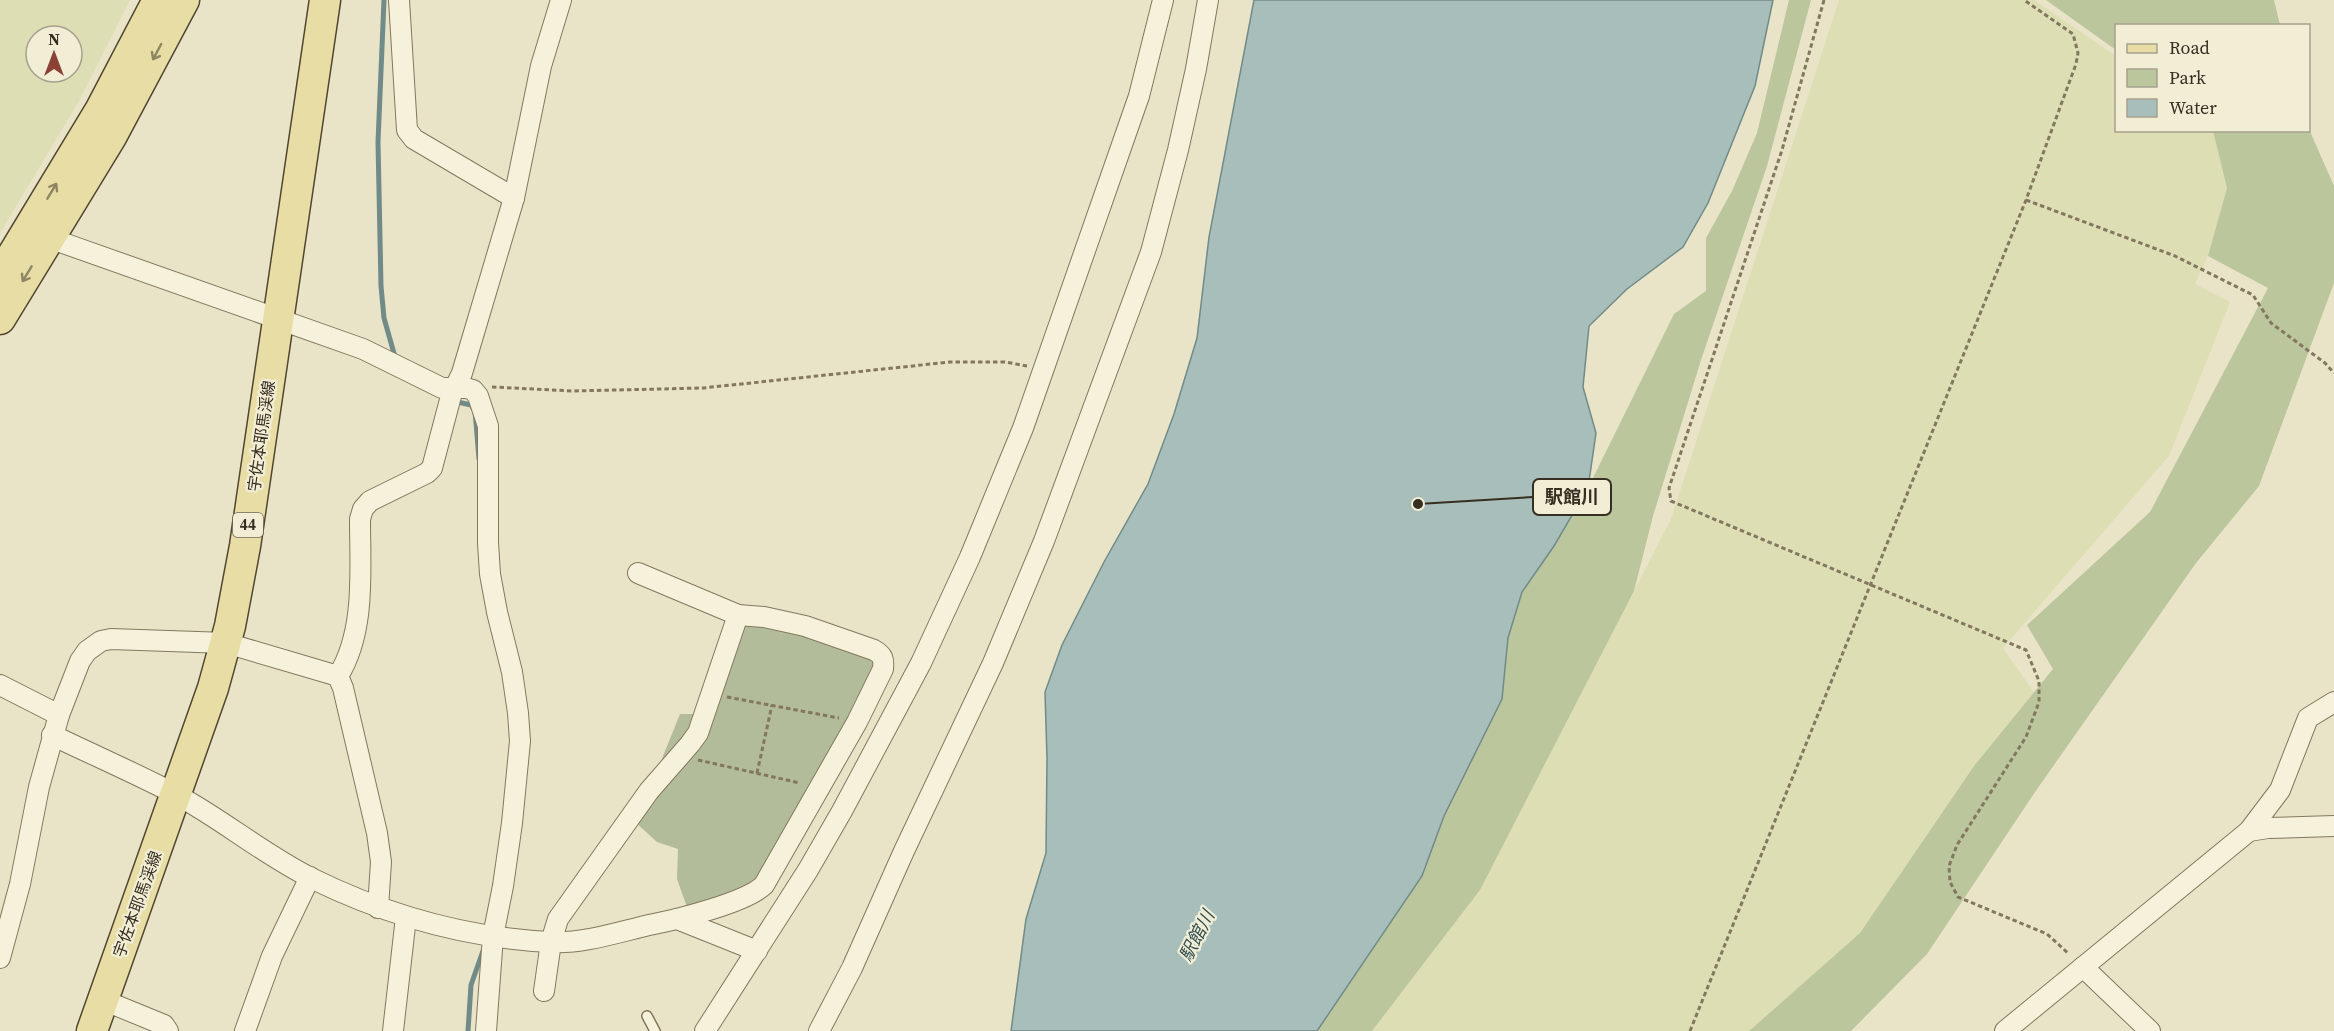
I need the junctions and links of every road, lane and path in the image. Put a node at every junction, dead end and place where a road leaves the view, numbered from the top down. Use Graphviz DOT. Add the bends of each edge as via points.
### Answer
graph roads {
  1 [pos="158,0"];
  2 [pos="184,0"];
  3 [pos="325,0"];
  4 [pos="399,0"];
  5 [pos="561,0"];
  6 [pos="1163,0"];
  7 [pos="1208,0"];
  8 [pos="1824,0"];
  9 [pos="2024,0"];
  10 [pos="514,198"];
  11 [pos="2026,200"];
  12 [pos="49,238"];
  13 [pos="0,276"];
  14 [pos="0,319"];
  15 [pos="278,319"];
  16 [pos="1043,369"];
  17 [pos="2334,373"];
  18 [pos="464,390"];
  19 [pos="638,573"];
  20 [pos="1870,586"];
  21 [pos="738,615"];
  22 [pos="226,643"];
  23 [pos="338,676"];
  24 [pos="0,685"];
  25 [pos="711,694"];
  26 [pos="2334,702"];
  27 [pos="772,705"];
  28 [pos="59,715"];
  29 [pos="857,722"];
  30 [pos="52,735"];
  31 [pos="679,756"];
  32 [pos="758,773"];
  33 [pos="821,787"];
  34 [pos="176,795"];
  35 [pos="2334,826"];
  36 [pos="2249,831"];
  37 [pos="310,877"];
  38 [pos="378,908"];
  39 [pos="406,917"];
  40 [pos="677,920"];
  41 [pos="492,936"];
  42 [pos="551,942"];
  43 [pos="757,951"];
  44 [pos="0,958"];
  45 [pos="2083,968"];
  46 [pos="544,991"];
  47 [pos="103,1000"];
  48 [pos="647,1016"];
  49 [pos="92,1031"];
  50 [pos="168,1031"];
  51 [pos="245,1031"];
  52 [pos="393,1031"];
  53 [pos="486,1031"];
  54 [pos="655,1031"];
  55 [pos="705,1031"];
  56 [pos="819,1031"];
  57 [pos="1690,1031"];
  58 [pos="2006,1031"];
  59 [pos="2150,1031"];
  13 -- 1 [label="main road, one-way" via="101,109"];
  2 -- 12 [label="main road, one-way" via="111,137"];
  3 -- 15 [label="main road, 宇佐本耶馬渓線 / 44"];
  4 -- 10 [label="street" via="407,130 414,139"];
  5 -- 10 [label="street" via="541,66"];
  6 -- 16 [label="street" via="1138,96"];
  7 -- 56 [label="street" via="1197,69 1151,252 1044,541 993,663"];
  8 -- 20 [label="path" via="1782,150 1669,488 1671,501"];
  9 -- 11 [label="path" via="2073,34 2078,53"];
  10 -- 18 [label="street" via="462,373"];
  11 -- 17 [label="path" via="2175,256 2253,295 2271,322"];
  11 -- 20 [label="path"];
  12 -- 14 [label="main road, one-way"];
  12 -- 15 [label="street"];
  15 -- 18 [label="street" via="376,355 441,388"];
  15 -- 22 [label="main road, 宇佐本耶馬渓線 / 44" via="240,577"];
  16 -- 18 [label="path" via="1005,362 950,362 703,388"];
  16 -- 43 [label="street" via="998,492 921,663 842,811"];
  18 -- 23 [label="street" via="432,468 378,496 363,509 358,609 346,663"];
  18 -- 41 [label="street" via="482,405 488,426 490,574 512,672 520,741 513,823"];
  19 -- 21 [label="street"];
  20 -- 45 [label="path" via="2026,650 2039,681 2039,702 2026,737 1957,845 1950,882 1958,897 2047,934"];
  20 -- 57 [label="path"];
  21 -- 25 [label="street"];
  21 -- 29 [label="street" via="805,626 880,653 884,669"];
  22 -- 23 [label="street"];
  22 -- 28 [label="street" via="126,638 101,641 80,661"];
  22 -- 34 [label="main road, 宇佐本耶馬渓線 / 44"];
  23 -- 38 [label="street" via="377,833 381,861"];
  24 -- 28 [label="street"];
  25 -- 27 [label="path"];
  25 -- 31 [label="street" via="698,733"];
  26 -- 36 [label="street" via="2308,718 2280,790"];
  27 -- 29 [label="path"];
  27 -- 32 [label="path"];
  28 -- 30 [label="street"];
  29 -- 33 [label="street"];
  30 -- 34 [label="street"];
  30 -- 44 [label="street"];
  31 -- 32 [label="path"];
  31 -- 42 [label="street" via="571,900 554,928"];
  32 -- 33 [label="path"];
  33 -- 40 [label="street" via="761,889"];
  34 -- 37 [label="street"];
  34 -- 47 [label="main road, 宇佐本耶馬渓線 / 44"];
  35 -- 36 [label="street"];
  36 -- 45 [label="street"];
  37 -- 38 [label="street"];
  37 -- 51 [label="street" via="272,956"];
  38 -- 39 [label="street"];
  39 -- 41 [label="street"];
  39 -- 52 [label="street"];
  40 -- 42 [label="street"];
  40 -- 43 [label="street"];
  41 -- 42 [label="street"];
  41 -- 53 [label="street"];
  42 -- 46 [label="street"];
  43 -- 55 [label="street"];
  45 -- 58 [label="street"];
  45 -- 59 [label="street"];
  47 -- 49 [label="main road, 宇佐本耶馬渓線 / 44"];
  47 -- 50 [label="street" via="164,1025"];
  48 -- 54 [label="lane"];
}
